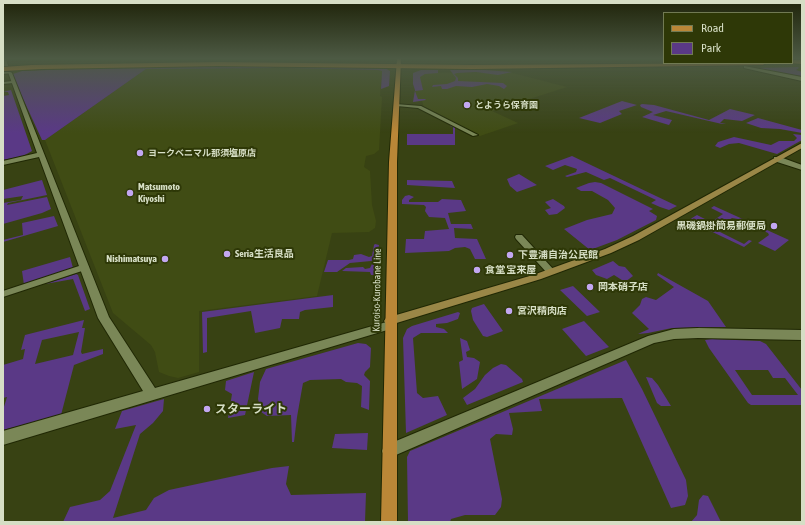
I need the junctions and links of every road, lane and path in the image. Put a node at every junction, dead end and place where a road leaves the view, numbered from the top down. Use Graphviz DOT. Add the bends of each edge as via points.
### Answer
graph roads {
  1 [pos="12,84"];
  2 [pos="398,84"];
  3 [pos="397,105"];
  4 [pos="475,135"];
  5 [pos="802,145"];
  6 [pos="41,154"];
  7 [pos="778,159"];
  8 [pos="3,163"];
  9 [pos="802,168"];
  10 [pos="519,237"];
  11 [pos="85,267"];
  12 [pos="551,272"];
  13 [pos="3,294"];
  14 [pos="390,323"];
  15 [pos="802,335"];
  16 [pos="152,394"];
  17 [pos="3,438"];
  18 [pos="389,451"];
  19 [pos="389,522"];
  1 -- 6 [label="street"];
  2 -- 3 [label="main road, Kuroiso-Kurobane Line"];
  3 -- 4 [label="lane" via="419,107"];
  3 -- 14 [label="main road, Kuroiso-Kurobane Line" via="392,162"];
  5 -- 7 [label="street"];
  6 -- 8 [label="street"];
  6 -- 11 [label="street"];
  7 -- 9 [label="street"];
  7 -- 12 [label="street" via="636,238"];
  10 -- 12 [label="lane"];
  11 -- 13 [label="lane"];
  11 -- 16 [label="street" via="104,318"];
  12 -- 14 [label="street"];
  14 -- 16 [label="street"];
  14 -- 18 [label="main road, Kuroiso-Kurobane Line"];
  15 -- 18 [label="street" via="698,333 674,334 652,339"];
  16 -- 17 [label="street"];
  18 -- 19 [label="main road, Kuroiso-Kurobane Line"];
}
